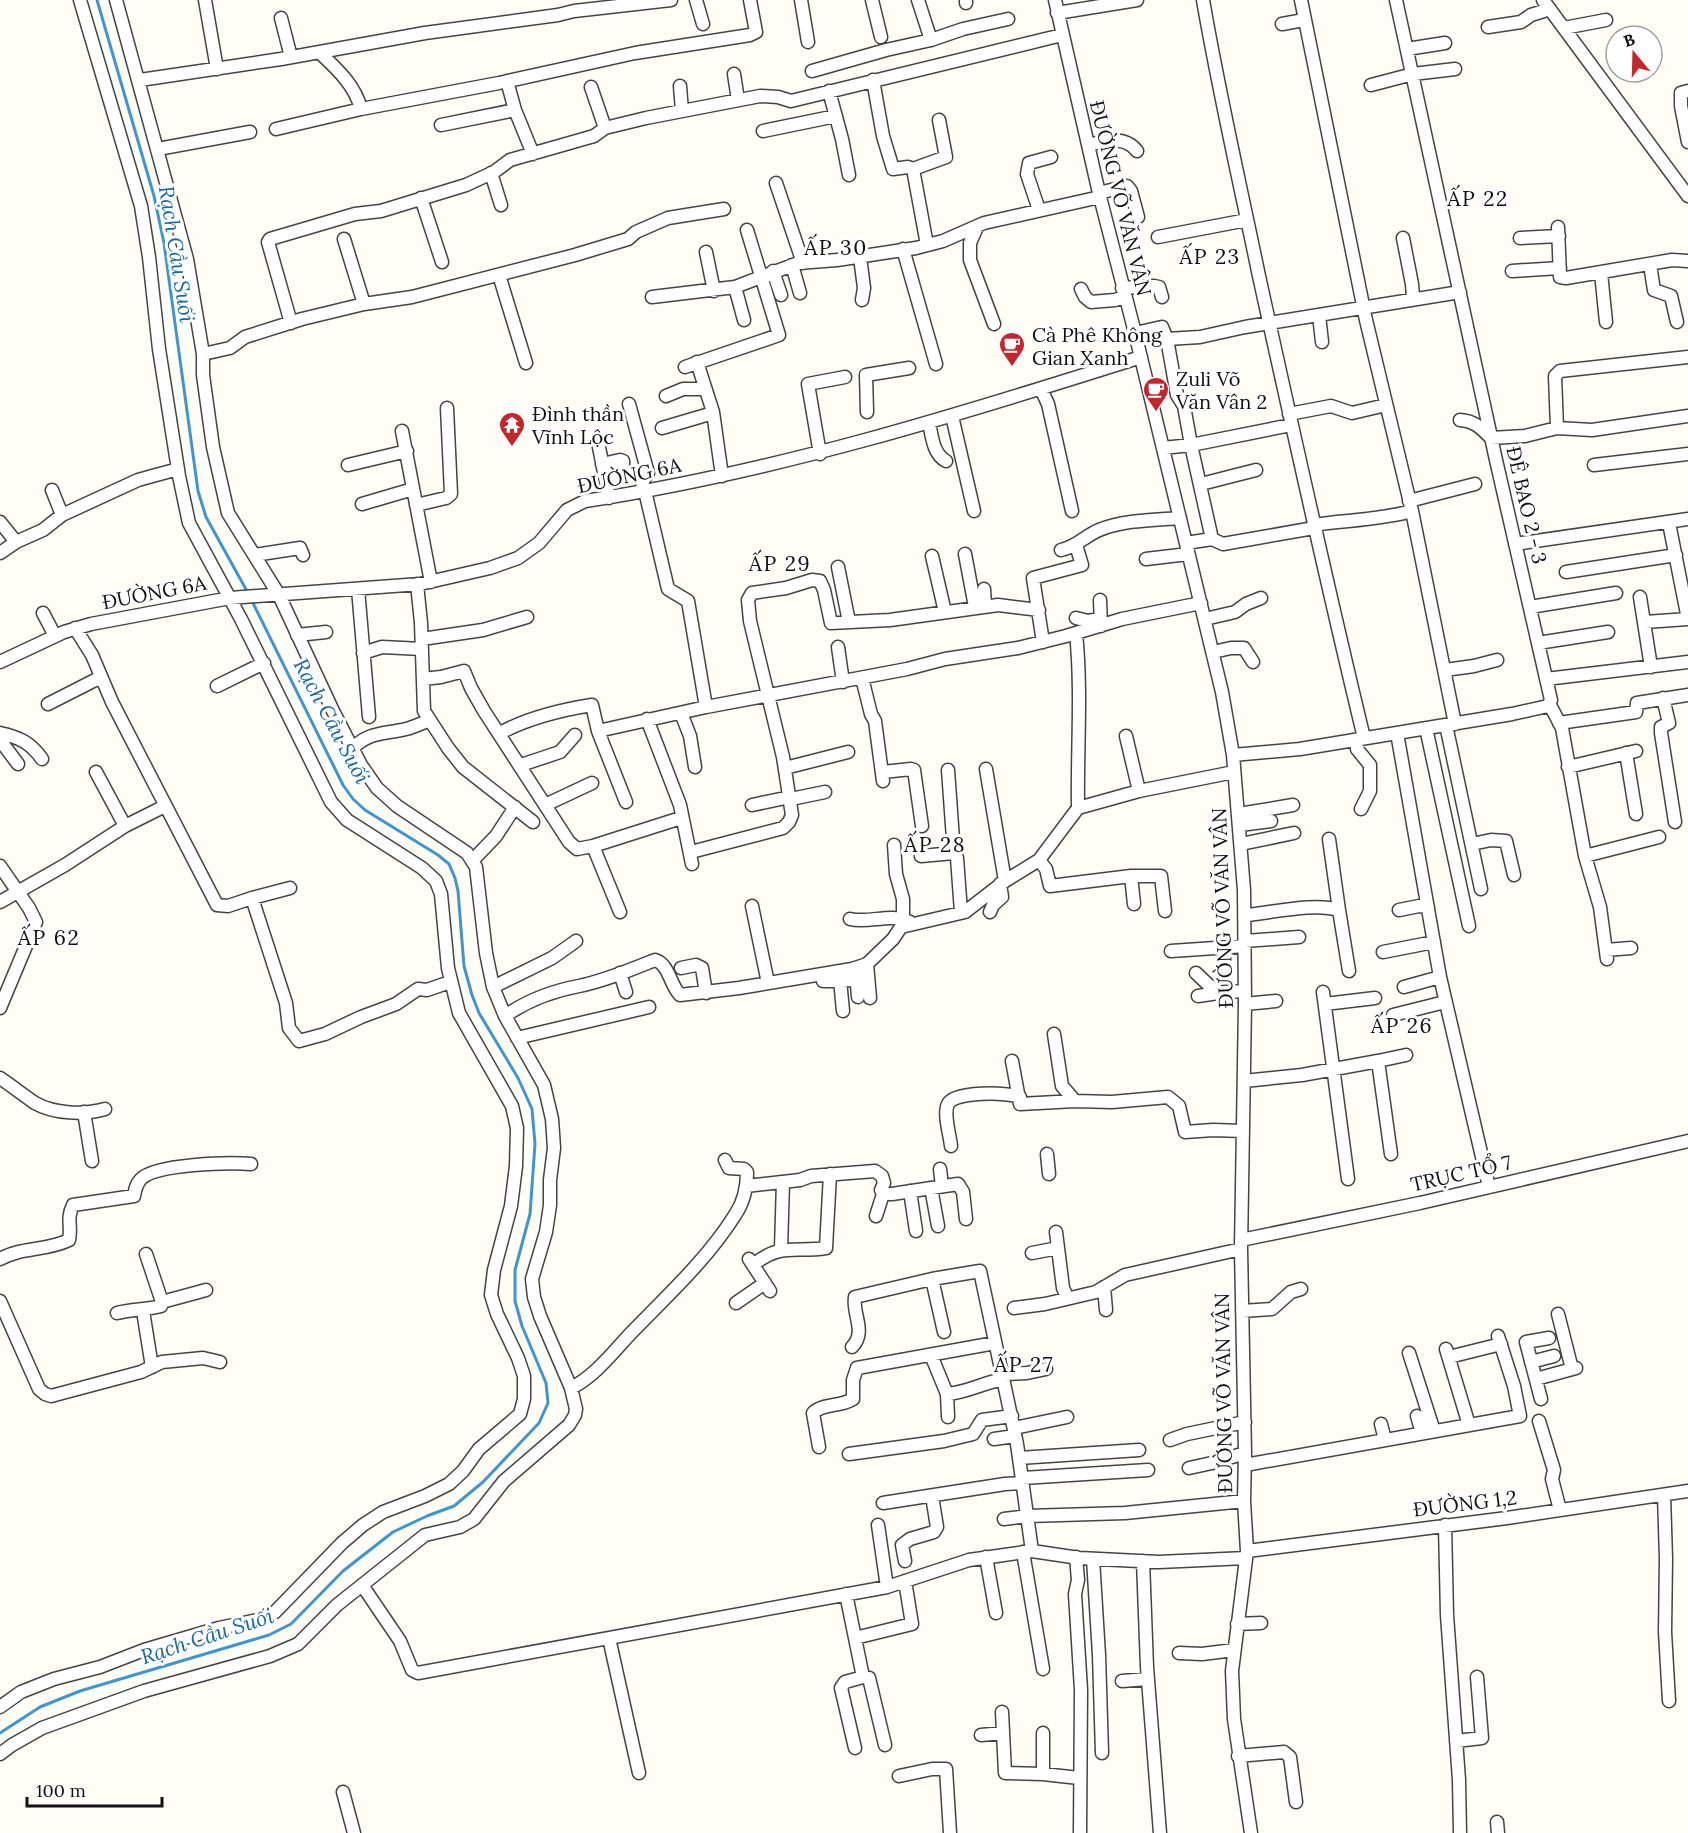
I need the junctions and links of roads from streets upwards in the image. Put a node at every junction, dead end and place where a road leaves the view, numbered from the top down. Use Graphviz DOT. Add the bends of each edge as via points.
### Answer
graph roads {
  1 [pos="80,0"];
  2 [pos="116,0"];
  3 [pos="205,0"];
  4 [pos="671,0"];
  5 [pos="696,0"];
  6 [pos="750,0"];
  7 [pos="801,0"];
  8 [pos="872,0"];
  9 [pos="1055,0"];
  10 [pos="1137,0"];
  11 [pos="1203,0"];
  12 [pos="1301,0"];
  13 [pos="1396,0"];
  14 [pos="921,1"];
  15 [pos="642,2"];
  16 [pos="1546,4"];
  17 [pos="1057,13"];
  18 [pos="281,18"];
  19 [pos="1008,19"];
  20 [pos="1304,20"];
  21 [pos="1606,20"];
  22 [pos="703,24"];
  23 [pos="1282,24"];
  24 [pos="1488,27"];
  25 [pos="1564,28"];
  26 [pos="1062,35"];
  27 [pos="881,37"];
  28 [pos="931,40"];
  29 [pos="808,42"];
  30 [pos="1445,43"];
  31 [pos="1407,49"];
  32 [pos="319,52"];
  33 [pos="291,57"];
  34 [pos="217,69"];
  35 [pos="1455,69"];
  36 [pos="812,71"];
  37 [pos="734,74"];
  38 [pos="1413,74"];
  39 [pos="873,80"];
  40 [pos="140,81"];
  41 [pos="507,81"];
  42 [pos="1371,85"];
  43 [pos="680,86"];
  44 [pos="591,87"];
  45 [pos="829,90"];
  46 [pos="1688,91"];
  47 [pos="738,100"];
  48 [pos="361,109"];
  49 [pos="515,111"];
  50 [pos="682,111"];
  51 [pos="836,116"];
  52 [pos="939,120"];
  53 [pos="441,125"];
  54 [pos="605,128"];
  55 [pos="276,129"];
  56 [pos="763,131"];
  57 [pos="250,132"];
  58 [pos="1688,139"];
  59 [pos="1088,145"];
  60 [pos="158,149"];
  61 [pos="1137,151"];
  62 [pos="533,154"];
  63 [pos="1051,157"];
  64 [pos="913,169"];
  65 [pos="491,173"];
  66 [pos="849,175"];
  67 [pos="776,183"];
  68 [pos="1687,188"];
  69 [pos="1099,195"];
  70 [pos="421,198"];
  71 [pos="501,205"];
  72 [pos="724,209"];
  73 [pos="1039,210"];
  74 [pos="1138,217"];
  75 [pos="1247,220"];
  76 [pos="976,227"];
  77 [pos="747,230"];
  78 [pos="1158,237"];
  79 [pos="1403,238"];
  80 [pos="1520,238"];
  81 [pos="344,239"];
  82 [pos="927,245"];
  83 [pos="903,249"];
  84 [pos="706,252"];
  85 [pos="860,257"];
  86 [pos="442,262"];
  87 [pos="1688,263"];
  88 [pos="797,264"];
  89 [pos="1650,265"];
  90 [pos="1560,268"];
  91 [pos="1512,271"];
  92 [pos="1601,273"];
  93 [pos="767,274"];
  94 [pos="499,275"];
  95 [pos="735,287"];
  96 [pos="1081,289"];
  97 [pos="714,291"];
  98 [pos="1123,292"];
  99 [pos="1460,292"];
  100 [pos="800,293"];
  101 [pos="781,295"];
  102 [pos="652,297"];
  103 [pos="1162,297"];
  104 [pos="1413,298"];
  105 [pos="861,300"];
  106 [pos="364,304"];
  107 [pos="1364,308"];
  108 [pos="1319,315"];
  109 [pos="744,320"];
  110 [pos="1606,322"];
  111 [pos="1677,322"];
  112 [pos="291,323"];
  113 [pos="994,324"];
  114 [pos="1270,324"];
  115 [pos="1135,333"];
  116 [pos="1167,339"];
  117 [pos="1322,342"];
  118 [pos="202,354"];
  119 [pos="1141,357"];
  120 [pos="1688,357"];
  121 [pos="526,363"];
  122 [pos="936,364"];
  123 [pos="909,368"];
  124 [pos="846,377"];
  125 [pos="705,389"];
  126 [pos="1041,389"];
  127 [pos="666,396"];
  128 [pos="629,404"];
  129 [pos="1386,405"];
  130 [pos="447,408"];
  131 [pos="867,412"];
  132 [pos="713,413"];
  133 [pos="952,416"];
  134 [pos="1688,416"];
  135 [pos="1290,420"];
  136 [pos="1460,420"];
  137 [pos="929,423"];
  138 [pos="662,428"];
  139 [pos="1557,428"];
  140 [pos="402,431"];
  141 [pos="1491,438"];
  142 [pos="598,442"];
  143 [pos="1191,445"];
  144 [pos="1163,448"];
  145 [pos="407,451"];
  146 [pos="820,454"];
  147 [pos="1688,454"];
  148 [pos="946,461"];
  149 [pos="602,464"];
  150 [pos="348,465"];
  151 [pos="1594,465"];
  152 [pos="178,469"];
  153 [pos="1256,471"];
  154 [pos="722,476"];
  155 [pos="1475,483"];
  156 [pos="607,484"];
  157 [pos="1201,484"];
  158 [pos="413,489"];
  159 [pos="52,490"];
  160 [pos="644,492"];
  161 [pos="609,498"];
  162 [pos="362,504"];
  163 [pos="416,505"];
  164 [pos="1410,506"];
  165 [pos="974,511"];
  166 [pos="1072,511"];
  167 [pos="62,515"];
  168 [pos="1180,518"];
  169 [pos="1688,519"];
  170 [pos="0,522"];
  171 [pos="1669,523"];
  172 [pos="1314,526"];
  173 [pos="1212,539"];
  174 [pos="16,542"];
  175 [pos="1515,544"];
  176 [pos="1076,545"];
  177 [pos="1187,548"];
  178 [pos="1061,550"];
  179 [pos="0,553"];
  180 [pos="965,554"];
  181 [pos="254,555"];
  182 [pos="303,555"];
  183 [pos="1676,555"];
  184 [pos="932,556"];
  185 [pos="1146,559"];
  186 [pos="838,567"];
  187 [pos="1566,572"];
  188 [pos="431,582"];
  189 [pos="417,584"];
  190 [pos="358,589"];
  191 [pos="984,589"];
  192 [pos="1616,594"];
  193 [pos="276,596"];
  194 [pos="1640,597"];
  195 [pos="232,598"];
  196 [pos="1261,598"];
  197 [pos="1100,600"];
  198 [pos="1201,603"];
  199 [pos="980,607"];
  200 [pos="1530,607"];
  201 [pos="1039,610"];
  202 [pos="945,612"];
  203 [pos="43,613"];
  204 [pos="527,617"];
  205 [pos="1076,618"];
  206 [pos="1205,619"];
  207 [pos="849,622"];
  208 [pos="1100,622"];
  209 [pos="1645,622"];
  210 [pos="75,628"];
  211 [pos="326,632"];
  212 [pos="1608,632"];
  213 [pos="1076,633"];
  214 [pos="297,635"];
  215 [pos="55,636"];
  216 [pos="1043,642"];
  217 [pos="1538,643"];
  218 [pos="422,644"];
  219 [pos="838,647"];
  220 [pos="1213,652"];
  221 [pos="363,653"];
  222 [pos="1,659"];
  223 [pos="1497,660"];
  224 [pos="1253,662"];
  225 [pos="1688,662"];
  226 [pos="264,663"];
  227 [pos="1651,667"];
  228 [pos="1445,670"];
  229 [pos="101,677"];
  230 [pos="862,678"];
  231 [pos="1546,678"];
  232 [pos="423,679"];
  233 [pos="843,682"];
  234 [pos="217,686"];
  235 [pos="769,695"];
  236 [pos="1688,695"];
  237 [pos="1664,698"];
  238 [pos="48,704"];
  239 [pos="1550,705"];
  240 [pos="706,707"];
  241 [pos="681,713"];
  242 [pos="369,717"];
  243 [pos="647,719"];
  244 [pos="430,720"];
  245 [pos="1559,723"];
  246 [pos="1451,724"];
  247 [pos="1426,728"];
  248 [pos="598,731"];
  249 [pos="0,733"];
  250 [pos="500,733"];
  251 [pos="1397,733"];
  252 [pos="575,735"];
  253 [pos="1126,736"];
  254 [pos="1360,739"];
  255 [pos="0,740"];
  256 [pos="352,749"];
  257 [pos="848,752"];
  258 [pos="1233,755"];
  259 [pos="42,759"];
  260 [pos="18,764"];
  261 [pos="521,765"];
  262 [pos="1568,767"];
  263 [pos="695,768"];
  264 [pos="785,768"];
  265 [pos="986,769"];
  266 [pos="948,770"];
  267 [pos="96,772"];
  268 [pos="1234,772"];
  269 [pos="592,783"];
  270 [pos="1138,791"];
  271 [pos="825,792"];
  272 [pos="791,798"];
  273 [pos="626,802"];
  274 [pos="545,805"];
  275 [pos="752,805"];
  276 [pos="1293,805"];
  277 [pos="165,806"];
  278 [pos="515,807"];
  279 [pos="1078,808"];
  280 [pos="1361,809"];
  281 [pos="1636,814"];
  282 [pos="681,818"];
  283 [pos="1239,820"];
  284 [pos="1272,821"];
  285 [pos="533,822"];
  286 [pos="1675,822"];
  287 [pos="125,826"];
  288 [pos="922,826"];
  289 [pos="1294,833"];
  290 [pos="1659,837"];
  291 [pos="1329,839"];
  292 [pos="1241,844"];
  293 [pos="1472,844"];
  294 [pos="894,845"];
  295 [pos="593,846"];
  296 [pos="954,853"];
  297 [pos="921,856"];
  298 [pos="1585,856"];
  299 [pos="1039,860"];
  300 [pos="472,861"];
  301 [pos="0,866"];
  302 [pos="1514,874"];
  303 [pos="1131,876"];
  304 [pos="1003,882"];
  305 [pos="290,888"];
  306 [pos="1481,889"];
  307 [pos="18,891"];
  308 [pos="252,898"];
  309 [pos="0,902"];
  310 [pos="1134,904"];
  311 [pos="752,906"];
  312 [pos="1428,907"];
  313 [pos="1339,910"];
  314 [pos="1400,910"];
  315 [pos="1165,911"];
  316 [pos="620,912"];
  317 [pos="961,912"];
  318 [pos="990,912"];
  319 [pos="1245,915"];
  320 [pos="850,919"];
  321 [pos="908,920"];
  322 [pos="1469,926"];
  323 [pos="1299,937"];
  324 [pos="576,941"];
  325 [pos="1434,942"];
  326 [pos="1245,944"];
  327 [pos="1631,948"];
  328 [pos="1171,951"];
  329 [pos="1383,952"];
  330 [pos="681,968"];
  331 [pos="860,970"];
  332 [pos="1349,970"];
  333 [pos="1196,973"];
  334 [pos="620,974"];
  335 [pos="1440,977"];
  336 [pos="840,980"];
  337 [pos="822,981"];
  338 [pos="450,982"];
  339 [pos="768,983"];
  340 [pos="493,987"];
  341 [pos="1404,987"];
  342 [pos="1245,991"];
  343 [pos="626,992"];
  344 [pos="706,993"];
  345 [pos="1217,993"];
  346 [pos="1198,996"];
  347 [pos="1375,998"];
  348 [pos="1276,1001"];
  349 [pos="1445,1002"];
  350 [pos="1245,1004"];
  351 [pos="649,1007"];
  352 [pos="0,1008"];
  353 [pos="843,1011"];
  354 [pos="1393,1015"];
  355 [pos="505,1016"];
  356 [pos="1054,1034"];
  357 [pos="517,1038"];
  358 [pos="1406,1055"];
  359 [pos="1012,1061"];
  360 [pos="1378,1061"];
  361 [pos="1334,1069"];
  362 [pos="0,1078"];
  363 [pos="1244,1081"];
  364 [pos="1020,1097"];
  365 [pos="1075,1101"];
  366 [pos="105,1109"];
  367 [pos="84,1112"];
  368 [pos="1243,1131"];
  369 [pos="1688,1142"];
  370 [pos="951,1146"];
  371 [pos="1047,1154"];
  372 [pos="1391,1154"];
  373 [pos="725,1160"];
  374 [pos="92,1161"];
  375 [pos="251,1164"];
  376 [pos="940,1169"];
  377 [pos="830,1174"];
  378 [pos="1049,1174"];
  379 [pos="1348,1179"];
  380 [pos="783,1182"];
  381 [pos="746,1186"];
  382 [pos="937,1187"];
  383 [pos="1489,1187"];
  384 [pos="910,1191"];
  385 [pos="883,1194"];
  386 [pos="876,1216"];
  387 [pos="966,1219"];
  388 [pos="938,1226"];
  389 [pos="916,1232"];
  390 [pos="1056,1232"];
  391 [pos="1241,1244"];
  392 [pos="1058,1248"];
  393 [pos="781,1249"];
  394 [pos="1032,1253"];
  395 [pos="146,1254"];
  396 [pos="0,1259"];
  397 [pos="932,1279"];
  398 [pos="1104,1287"];
  399 [pos="1301,1289"];
  400 [pos="206,1290"];
  401 [pos="1067,1298"];
  402 [pos="0,1301"];
  403 [pos="162,1302"];
  404 [pos="736,1304"];
  405 [pos="1014,1308"];
  406 [pos="1106,1310"];
  407 [pos="143,1311"];
  408 [pos="1242,1311"];
  409 [pos="117,1312"];
  410 [pos="1558,1314"];
  411 [pos="944,1332"];
  412 [pos="1549,1338"];
  413 [pos="995,1343"];
  414 [pos="852,1347"];
  415 [pos="1409,1353"];
  416 [pos="931,1355"];
  417 [pos="1554,1356"];
  418 [pos="220,1362"];
  419 [pos="1531,1362"];
  420 [pos="152,1367"];
  421 [pos="1046,1369"];
  422 [pos="1004,1376"];
  423 [pos="1536,1380"];
  424 [pos="1514,1386"];
  425 [pos="571,1388"];
  426 [pos="947,1394"];
  427 [pos="1541,1399"];
  428 [pos="948,1416"];
  429 [pos="1417,1416"];
  430 [pos="1067,1417"];
  431 [pos="1539,1421"];
  432 [pos="1245,1422"];
  433 [pos="1381,1424"];
  434 [pos="1469,1425"];
  435 [pos="1014,1427"];
  436 [pos="1428,1432"];
  437 [pos="994,1439"];
  438 [pos="1170,1440"];
  439 [pos="1385,1440"];
  440 [pos="819,1447"];
  441 [pos="1139,1450"];
  442 [pos="849,1454"];
  443 [pos="1019,1458"];
  444 [pos="1245,1459"];
  445 [pos="1189,1468"];
  446 [pos="1148,1470"];
  447 [pos="1023,1481"];
  448 [pos="1688,1491"];
  449 [pos="1664,1495"];
  450 [pos="932,1496"];
  451 [pos="1244,1501"];
  452 [pos="883,1503"];
  453 [pos="1560,1510"];
  454 [pos="1028,1516"];
  455 [pos="1004,1519"];
  456 [pos="878,1525"];
  457 [pos="1445,1525"];
  458 [pos="1028,1551"];
  459 [pos="1246,1555"];
  460 [pos="986,1557"];
  461 [pos="1076,1557"];
  462 [pos="1093,1559"];
  463 [pos="905,1561"];
  464 [pos="1143,1561"];
  465 [pos="905,1581"];
  466 [pos="362,1585"];
  467 [pos="887,1587"];
  468 [pos="846,1594"];
  469 [pos="996,1613"];
  470 [pos="1261,1623"];
  471 [pos="1237,1624"];
  472 [pos="609,1638"];
  473 [pos="855,1638"];
  474 [pos="1234,1650"];
  475 [pos="1179,1653"];
  476 [pos="1043,1669"];
  477 [pos="863,1677"];
  478 [pos="1477,1677"];
  479 [pos="1148,1679"];
  480 [pos="1122,1681"];
  481 [pos="1669,1701"];
  482 [pos="0,1707"];
  483 [pos="1002,1712"];
  484 [pos="1003,1733"];
  485 [pos="1043,1733"];
  486 [pos="981,1735"];
  487 [pos="1455,1741"];
  488 [pos="885,1744"];
  489 [pos="855,1748"];
  490 [pos="1102,1753"];
  491 [pos="0,1754"];
  492 [pos="1238,1756"];
  493 [pos="639,1773"];
  494 [pos="1043,1774"];
  495 [pos="899,1776"];
  496 [pos="1079,1778"];
  497 [pos="344,1792"];
  498 [pos="1296,1802"];
  499 [pos="354,1833"];
  500 [pos="950,1833"];
  501 [pos="1080,1833"];
  502 [pos="1160,1833"];
  503 [pos="1251,1833"];
  504 [pos="1460,1833"];
  1 -- 152 [label="street" via="141,206"];
  2 -- 40 [label="street"];
  3 -- 34 [label="street"];
  4 -- 15 [label="street"];
  5 -- 22 [label="street"];
  6 -- 41 [label="street" via="756,32 750,35 635,53"];
  7 -- 29 [label="street"];
  8 -- 27 [label="street"];
  9 -- 17 [label="street, ĐƯỜNG VÕ VĂN VÂN"];
  10 -- 17 [label="street"];
  11 -- 75 [label="street"];
  12 -- 20 [label="street"];
  13 -- 31 [label="street, ĐÊ BAO 2 - 3"];
  14 -- 28 [label="street"];
  15 -- 32 [label="street"];
  16 -- 24 [label="street" via="1521,22"];
  16 -- 25 [label="street"];
  17 -- 26 [label="street, ĐƯỜNG VÕ VĂN VÂN"];
  18 -- 33 [label="street"];
  19 -- 28 [label="street"];
  20 -- 23 [label="street"];
  20 -- 107 [label="street"];
  21 -- 25 [label="street"];
  25 -- 68 [label="street"];
  26 -- 39 [label="street"];
  26 -- 59 [label="street, ĐƯỜNG VÕ VĂN VÂN"];
  28 -- 36 [label="street"];
  30 -- 31 [label="street"];
  31 -- 38 [label="street, ĐÊ BAO 2 - 3"];
  32 -- 33 [label="street"];
  32 -- 48 [label="street" via="349,84"];
  33 -- 34 [label="street"];
  34 -- 40 [label="street"];
  35 -- 38 [label="street"];
  37 -- 47 [label="street"];
  38 -- 42 [label="street"];
  38 -- 99 [label="street, ĐÊ BAO 2 - 3"];
  39 -- 45 [label="street"];
  39 -- 64 [label="street" via="893,169"];
  40 -- 60 [label="street"];
  41 -- 48 [label="street"];
  41 -- 49 [label="street"];
  43 -- 50 [label="street"];
  44 -- 54 [label="street"];
  45 -- 47 [label="street" via="790,100 760,96"];
  45 -- 51 [label="street"];
  46 -- 58 [label="street" via="1681,93 1681,106"];
  47 -- 50 [label="street"];
  48 -- 55 [label="street"];
  49 -- 53 [label="street"];
  49 -- 62 [label="street"];
  50 -- 54 [label="street"];
  51 -- 56 [label="street"];
  51 -- 66 [label="street"];
  52 -- 64 [label="street" via="946,157"];
  54 -- 62 [label="street" via="594,136"];
  57 -- 60 [label="street"];
  59 -- 61 [label="street" via="1127,142"];
  59 -- 69 [label="street, ĐƯỜNG VÕ VĂN VÂN"];
  60 -- 118 [label="street" via="187,259"];
  62 -- 65 [label="street" via="510,160"];
  63 -- 73 [label="street" via="1029,163 1027,174"];
  64 -- 82 [label="street"];
  65 -- 70 [label="street"];
  65 -- 71 [label="street"];
  67 -- 88 [label="street"];
  69 -- 73 [label="street"];
  69 -- 74 [label="street" via="1127,186"];
  69 -- 98 [label="street, ĐƯỜNG VÕ VĂN VÂN"];
  70 -- 86 [label="street"];
  70 -- 112 [label="street" via="268,240"];
  72 -- 94 [label="street" via="668,218 628,238"];
  73 -- 76 [label="street"];
  75 -- 78 [label="street"];
  75 -- 114 [label="street"];
  76 -- 82 [label="street"];
  76 -- 113 [label="street" via="970,243 970,260"];
  77 -- 93 [label="street"];
  79 -- 104 [label="street"];
  80 -- 90 [label="street" via="1559,232"];
  81 -- 106 [label="street"];
  82 -- 83 [label="street"];
  83 -- 85 [label="street"];
  83 -- 122 [label="street"];
  84 -- 97 [label="street"];
  85 -- 88 [label="street"];
  85 -- 105 [label="street" via="864,288"];
  87 -- 89 [label="street" via="1672,260"];
  88 -- 93 [label="street"];
  88 -- 100 [label="street"];
  89 -- 92 [label="street"];
  89 -- 111 [label="street" via="1654,290 1671,296"];
  90 -- 91 [label="street"];
  90 -- 92 [label="street" via="1560,278"];
  92 -- 110 [label="street"];
  93 -- 95 [label="street"];
  93 -- 101 [label="street"];
  93 -- 125 [label="street" via="779,335 691,365"];
  94 -- 106 [label="street" via="412,297"];
  94 -- 121 [label="street"];
  95 -- 97 [label="street"];
  95 -- 109 [label="street"];
  96 -- 98 [label="street" via="1091,302 1115,300"];
  97 -- 102 [label="street"];
  98 -- 103 [label="street" via="1154,286 1159,287"];
  98 -- 115 [label="street, ĐƯỜNG VÕ VĂN VÂN"];
  99 -- 104 [label="street"];
  99 -- 141 [label="street, ĐÊ BAO 2 - 3"];
  104 -- 107 [label="street"];
  106 -- 112 [label="street"];
  107 -- 108 [label="street"];
  107 -- 129 [label="street"];
  108 -- 114 [label="street"];
  108 -- 117 [label="street"];
  112 -- 118 [label="street" via="245,337 230,348"];
  114 -- 116 [label="street"];
  114 -- 135 [label="street"];
  115 -- 116 [label="street" via="1162,327"];
  115 -- 119 [label="street, ĐƯỜNG VÕ VĂN VÂN"];
  116 -- 143 [label="street"];
  118 -- 181 [label="street" via="223,496 228,513"];
  119 -- 126 [label="street, ĐƯỜNG 6A"];
  119 -- 144 [label="street, ĐƯỜNG VÕ VĂN VÂN"];
  120 -- 139 [label="street" via="1560,371 1555,376"];
  123 -- 131 [label="street" via="866,375"];
  124 -- 146 [label="street" via="808,384"];
  125 -- 127 [label="street" via="683,389"];
  125 -- 132 [label="street"];
  126 -- 133 [label="street, ĐƯỜNG 6A"];
  126 -- 166 [label="street" via="1048,404"];
  128 -- 160 [label="street" via="648,473 643,481"];
  129 -- 135 [label="street" via="1352,413 1331,406"];
  129 -- 164 [label="street"];
  130 -- 163 [label="street" via="451,494"];
  132 -- 138 [label="street"];
  132 -- 154 [label="street"];
  133 -- 137 [label="street, ĐƯỜNG 6A"];
  133 -- 165 [label="street"];
  134 -- 139 [label="street" via="1592,430"];
  135 -- 143 [label="street"];
  135 -- 172 [label="street"];
  136 -- 141 [label="street" via="1476,424"];
  137 -- 146 [label="street, ĐƯỜNG 6A"];
  137 -- 148 [label="street" via="935,448"];
  139 -- 141 [label="street" via="1525,436"];
  140 -- 145 [label="street"];
  141 -- 175 [label="street, ĐÊ BAO 2 - 3"];
  142 -- 149 [label="street"];
  143 -- 144 [label="street"];
  143 -- 157 [label="street"];
  144 -- 168 [label="street, ĐƯỜNG VÕ VĂN VÂN"];
  145 -- 150 [label="street"];
  145 -- 158 [label="street"];
  146 -- 154 [label="street, ĐƯỜNG 6A"];
  147 -- 151 [label="street"];
  149 -- 156 [label="street"];
  149 -- 156 [label="street" via="623,461 624,469 618,478"];
  152 -- 167 [label="street" via="138,480"];
  152 -- 195 [label="street" via="189,523"];
  153 -- 157 [label="street"];
  154 -- 160 [label="street, ĐƯỜNG 6A"];
  155 -- 164 [label="street"];
  156 -- 161 [label="street"];
  157 -- 173 [label="street"];
  158 -- 162 [label="street"];
  158 -- 163 [label="street"];
  159 -- 167 [label="street"];
  160 -- 161 [label="street, ĐƯỜNG 6A"];
  160 -- 240 [label="street" via="668,590 688,601"];
  161 -- 188 [label="street, ĐƯỜNG 6A" via="585,501 567,510 539,543 518,558"];
  163 -- 188 [label="street"];
  164 -- 172 [label="street" via="1371,520"];
  164 -- 228 [label="street"];
  167 -- 174 [label="street" via="43,530"];
  168 -- 176 [label="street" via="1100,530"];
  168 -- 177 [label="street, ĐƯỜNG VÕ VĂN VÂN"];
  169 -- 171 [label="street"];
  170 -- 174 [label="street"];
  171 -- 175 [label="street"];
  171 -- 183 [label="street"];
  172 -- 173 [label="street" via="1222,544"];
  172 -- 254 [label="street"];
  173 -- 177 [label="street"];
  174 -- 179 [label="street"];
  175 -- 200 [label="street, ĐÊ BAO 2 - 3"];
  176 -- 178 [label="street"];
  176 -- 201 [label="street" via="1082,566 1033,578"];
  177 -- 185 [label="street"];
  177 -- 198 [label="street, ĐƯỜNG VÕ VĂN VÂN"];
  180 -- 199 [label="street"];
  181 -- 182 [label="street" via="293,548 300,548"];
  181 -- 193 [label="street"];
  183 -- 187 [label="street"];
  183 -- 209 [label="street" via="1688,619"];
  184 -- 202 [label="street"];
  186 -- 207 [label="street"];
  188 -- 189 [label="street, ĐƯỜNG 6A"];
  189 -- 190 [label="street, ĐƯỜNG 6A"];
  189 -- 218 [label="street"];
  190 -- 193 [label="street, ĐƯỜNG 6A"];
  190 -- 221 [label="street"];
  191 -- 199 [label="street"];
  192 -- 200 [label="street"];
  193 -- 195 [label="street, ĐƯỜNG 6A"];
  193 -- 214 [label="street"];
  194 -- 209 [label="street"];
  195 -- 210 [label="street, ĐƯỜNG 6A"];
  195 -- 226 [label="street"];
  196 -- 206 [label="street" via="1235,612"];
  197 -- 208 [label="street"];
  198 -- 206 [label="street, ĐƯỜNG VÕ VĂN VÂN"];
  198 -- 208 [label="street"];
  199 -- 201 [label="street"];
  199 -- 202 [label="street"];
  200 -- 217 [label="street, ĐÊ BAO 2 - 3"];
  201 -- 216 [label="street"];
  202 -- 207 [label="street"];
  203 -- 215 [label="street"];
  204 -- 218 [label="street"];
  205 -- 208 [label="street"];
  206 -- 220 [label="street, ĐƯỜNG VÕ VĂN VÂN"];
  207 -- 235 [label="street" via="831,623 820,581 752,593 748,600 750,621"];
  208 -- 213 [label="street"];
  209 -- 227 [label="street"];
  210 -- 215 [label="street, ĐƯỜNG 6A"];
  210 -- 229 [label="street"];
  211 -- 214 [label="street"];
  212 -- 217 [label="street"];
  213 -- 216 [label="street"];
  213 -- 279 [label="street" via="1080,697"];
  214 -- 256 [label="street"];
  215 -- 222 [label="street, ĐƯỜNG 6A"];
  216 -- 230 [label="street"];
  217 -- 231 [label="street, ĐÊ BAO 2 - 3"];
  218 -- 221 [label="street"];
  218 -- 232 [label="street"];
  219 -- 233 [label="street"];
  220 -- 224 [label="street" via="1244,648"];
  220 -- 258 [label="street, ĐƯỜNG VÕ VĂN VÂN"];
  221 -- 242 [label="street"];
  223 -- 228 [label="street"];
  225 -- 227 [label="street"];
  226 -- 234 [label="street"];
  226 -- 338 [label="street" via="331,802 347,820 436,881 441,894"];
  227 -- 231 [label="street"];
  228 -- 246 [label="street"];
  229 -- 238 [label="street"];
  229 -- 277 [label="street"];
  230 -- 233 [label="street"];
  230 -- 288 [label="street" via="875,721 883,777 914,770"];
  231 -- 239 [label="street, ĐÊ BAO 2 - 3"];
  232 -- 244 [label="street" via="424,711"];
  232 -- 250 [label="street" via="464,671 475,696"];
  233 -- 235 [label="street"];
  235 -- 240 [label="street"];
  235 -- 264 [label="street"];
  236 -- 237 [label="street"];
  237 -- 245 [label="street" via="1637,704 1636,712"];
  237 -- 286 [label="street" via="1669,723 1661,727 1661,734"];
  239 -- 245 [label="street, ĐÊ BAO 2 - 3"];
  239 -- 246 [label="street"];
  240 -- 241 [label="street"];
  241 -- 243 [label="street"];
  241 -- 263 [label="street" via="690,736"];
  243 -- 248 [label="street"];
  243 -- 282 [label="street"];
  244 -- 256 [label="street" via="378,733"];
  244 -- 278 [label="street" via="463,767"];
  245 -- 262 [label="street, ĐÊ BAO 2 - 3"];
  246 -- 247 [label="street"];
  246 -- 293 [label="street"];
  247 -- 251 [label="street"];
  247 -- 322 [label="street"];
  248 -- 250 [label="street" via="592,705 542,716"];
  248 -- 273 [label="street"];
  249 -- 259 [label="street" via="20,738"];
  250 -- 261 [label="street"];
  251 -- 254 [label="street"];
  251 -- 312 [label="street"];
  252 -- 261 [label="street" via="560,752"];
  253 -- 270 [label="street"];
  254 -- 258 [label="street"];
  254 -- 280 [label="street" via="1356,749 1370,765 1370,791"];
  255 -- 260 [label="street"];
  256 -- 300 [label="street" via="377,788 467,853"];
  257 -- 264 [label="street"];
  258 -- 268 [label="street, ĐƯỜNG VÕ VĂN VÂN"];
  261 -- 274 [label="street"];
  262 -- 281 [label="street" via="1631,752"];
  262 -- 298 [label="street, ĐÊ BAO 2 - 3"];
  264 -- 272 [label="street"];
  265 -- 304 [label="street"];
  266 -- 296 [label="street"];
  267 -- 287 [label="street"];
  268 -- 270 [label="street"];
  268 -- 283 [label="street, ĐƯỜNG VÕ VĂN VÂN"];
  269 -- 274 [label="street"];
  270 -- 279 [label="street"];
  271 -- 272 [label="street"];
  272 -- 275 [label="street"];
  272 -- 282 [label="street" via="792,815 783,828 692,858"];
  274 -- 295 [label="street" via="577,849"];
  276 -- 283 [label="street"];
  277 -- 287 [label="street"];
  277 -- 308 [label="street" via="217,905 228,906"];
  278 -- 285 [label="street"];
  278 -- 300 [label="street" via="496,836"];
  279 -- 299 [label="street"];
  282 -- 295 [label="street"];
  283 -- 284 [label="street"];
  283 -- 292 [label="street, ĐƯỜNG VÕ VĂN VÂN"];
  287 -- 307 [label="street"];
  289 -- 292 [label="street"];
  290 -- 298 [label="street"];
  291 -- 313 [label="street"];
  292 -- 319 [label="street, ĐƯỜNG VÕ VĂN VÂN"];
  293 -- 302 [label="street" via="1506,841"];
  293 -- 306 [label="street"];
  294 -- 321 [label="street" via="896,874"];
  295 -- 316 [label="street"];
  296 -- 297 [label="street"];
  296 -- 317 [label="street"];
  298 -- 327 [label="street, ĐÊ BAO 2 - 3" via="1600,907 1606,954"];
  299 -- 303 [label="street" via="1050,886"];
  299 -- 304 [label="street"];
  300 -- 340 [label="street"];
  301 -- 307 [label="street"];
  303 -- 310 [label="street"];
  303 -- 315 [label="street" via="1161,876"];
  304 -- 317 [label="street"];
  304 -- 318 [label="street" via="1002,897"];
  305 -- 308 [label="street"];
  307 -- 309 [label="street"];
  307 -- 352 [label="street" via="36,922"];
  308 -- 338 [label="street" via="286,1003 289,1028 299,1041 396,1004 418,989"];
  311 -- 339 [label="street"];
  312 -- 314 [label="street"];
  312 -- 325 [label="street"];
  313 -- 319 [label="street" via="1312,908"];
  313 -- 332 [label="street"];
  317 -- 321 [label="street"];
  319 -- 326 [label="street, ĐƯỜNG VÕ VĂN VÂN"];
  320 -- 321 [label="street"];
  321 -- 331 [label="street"];
  323 -- 326 [label="street"];
  324 -- 340 [label="street" via="552,958"];
  325 -- 329 [label="street"];
  325 -- 335 [label="street"];
  326 -- 328 [label="street"];
  326 -- 342 [label="street, ĐƯỜNG VÕ VĂN VÂN"];
  330 -- 344 [label="street" via="702,968"];
  331 -- 331 [label="street" via="864,998"];
  331 -- 336 [label="street"];
  331 -- 339 [label="street"];
  333 -- 345 [label="street"];
  334 -- 343 [label="street"];
  334 -- 344 [label="street" via="658,961 680,995"];
  334 -- 355 [label="street" via="553,991"];
  335 -- 341 [label="street"];
  335 -- 349 [label="street"];
  336 -- 337 [label="street"];
  336 -- 353 [label="street"];
  338 -- 482 [label="street" via="459,1013 512,1106 518,1128 511,1206 491,1295 524,1376 520,1414 479,1449 449,1484 383,1512 363,1525 275,1612 54,1679 21,1692"];
  339 -- 344 [label="street"];
  340 -- 355 [label="street"];
  342 -- 345 [label="street"];
  342 -- 350 [label="street, ĐƯỜNG VÕ VĂN VÂN"];
  345 -- 346 [label="street"];
  347 -- 361 [label="street" via="1324,998"];
  348 -- 350 [label="street"];
  349 -- 354 [label="street"];
  349 -- 383 [label="street"];
  350 -- 363 [label="street, ĐƯỜNG VÕ VĂN VÂN"];
  351 -- 357 [label="street"];
  355 -- 357 [label="street"];
  356 -- 365 [label="street" via="1062,1086"];
  357 -- 425 [label="street" via="543,1085 552,1119 554,1148 546,1232 532,1279 534,1297"];
  358 -- 360 [label="street"];
  359 -- 364 [label="street"];
  360 -- 361 [label="street"];
  360 -- 372 [label="street"];
  361 -- 363 [label="street"];
  361 -- 379 [label="street"];
  362 -- 367 [label="street" via="37,1104 54,1110"];
  363 -- 368 [label="street, ĐƯỜNG VÕ VĂN VÂN"];
  364 -- 365 [label="street" via="1020,1104"];
  364 -- 370 [label="street" via="1013,1094 1007,1098 953,1098 947,1104"];
  365 -- 368 [label="street" via="1168,1097 1179,1106 1185,1132"];
  366 -- 367 [label="street"];
  367 -- 374 [label="street"];
  368 -- 391 [label="street, ĐƯỜNG VÕ VĂN VÂN"];
  369 -- 383 [label="street, TRỤC TỔ 7"];
  371 -- 378 [label="street"];
  373 -- 381 [label="street" via="729,1168 746,1169"];
  375 -- 396 [label="street" via="207,1164 166,1169 142,1177 135,1196 73,1205 68,1214 69,1240"];
  376 -- 382 [label="street"];
  377 -- 380 [label="street"];
  377 -- 385 [label="street" via="875,1171 882,1176"];
  377 -- 393 [label="street" via="828,1246"];
  380 -- 381 [label="street"];
  380 -- 393 [label="street"];
  381 -- 425 [label="street" via="736,1215 692,1271 601,1364"];
  382 -- 384 [label="street"];
  382 -- 387 [label="street" via="958,1184 963,1192"];
  382 -- 388 [label="street"];
  383 -- 391 [label="street, TRỤC TỔ 7"];
  384 -- 385 [label="street"];
  384 -- 389 [label="street"];
  385 -- 386 [label="street"];
  390 -- 392 [label="street"];
  391 -- 398 [label="street, TRỤC TỔ 7" via="1125,1275"];
  391 -- 408 [label="street, ĐƯỜNG VÕ VĂN VÂN"];
  392 -- 394 [label="street"];
  392 -- 401 [label="street"];
  393 -- 404 [label="street" via="751,1262 767,1287"];
  395 -- 403 [label="street"];
  397 -- 411 [label="street"];
  397 -- 413 [label="street" via="980,1271"];
  397 -- 414 [label="street" via="855,1297 859,1336"];
  398 -- 401 [label="street, TRỤC TỔ 7"];
  398 -- 406 [label="street"];
  399 -- 408 [label="street" via="1291,1292 1272,1309"];
  400 -- 403 [label="street"];
  401 -- 405 [label="street, TRỤC TỔ 7"];
  402 -- 420 [label="street" via="35,1381 45,1394 62,1394"];
  403 -- 407 [label="street" via="161,1306"];
  407 -- 409 [label="street"];
  407 -- 420 [label="street"];
  408 -- 432 [label="street, ĐƯỜNG VÕ VĂN VÂN"];
  410 -- 423 [label="street" via="1574,1368"];
  412 -- 419 [label="street" via="1526,1342"];
  413 -- 416 [label="street"];
  413 -- 422 [label="street"];
  415 -- 436 [label="street"];
  416 -- 426 [label="street"];
  416 -- 440 [label="street" via="855,1369 853,1399 813,1413"];
  417 -- 419 [label="street"];
  418 -- 420 [label="street" via="203,1358 162,1362"];
  419 -- 423 [label="street"];
  421 -- 422 [label="street"];
  422 -- 426 [label="street"];
  422 -- 435 [label="street"];
  423 -- 424 [label="street"];
  423 -- 427 [label="street"];
  424 -- 434 [label="street" via="1520,1416"];
  424 -- 434 [label="street" via="1499,1340 1447,1353"];
  425 -- 466 [label="street" via="576,1409 569,1425 504,1481 474,1519 460,1527 425,1535"];
  426 -- 428 [label="street"];
  429 -- 436 [label="street"];
  430 -- 435 [label="street"];
  431 -- 453 [label="street" via="1554,1470 1552,1479"];
  432 -- 438 [label="street"];
  432 -- 444 [label="street, ĐƯỜNG VÕ VĂN VÂN"];
  433 -- 439 [label="street"];
  434 -- 436 [label="street"];
  435 -- 437 [label="street"];
  435 -- 442 [label="street" via="982,1420 973,1434"];
  435 -- 443 [label="street"];
  436 -- 439 [label="street"];
  439 -- 444 [label="street"];
  441 -- 443 [label="street"];
  443 -- 447 [label="street"];
  444 -- 445 [label="street"];
  444 -- 451 [label="street, ĐƯỜNG VÕ VĂN VÂN"];
  446 -- 447 [label="street"];
  447 -- 450 [label="street"];
  447 -- 454 [label="street"];
  448 -- 449 [label="street, ĐƯỜNG 1,2"];
  449 -- 453 [label="street, ĐƯỜNG 1,2"];
  449 -- 481 [label="street"];
  450 -- 452 [label="street"];
  450 -- 463 [label="street" via="938,1527 902,1545"];
  451 -- 454 [label="street" via="1125,1513"];
  451 -- 459 [label="street, ĐƯỜNG VÕ VĂN VÂN"];
  453 -- 457 [label="street, ĐƯỜNG 1,2"];
  454 -- 455 [label="street"];
  454 -- 458 [label="street"];
  456 -- 467 [label="street"];
  457 -- 459 [label="street, ĐƯỜNG 1,2"];
  457 -- 487 [label="street"];
  458 -- 460 [label="street, ĐƯỜNG 1,2"];
  458 -- 461 [label="street, ĐƯỜNG 1,2"];
  458 -- 476 [label="street"];
  459 -- 464 [label="street, ĐƯỜNG 1,2"];
  459 -- 471 [label="street, ĐƯỜNG VÕ VĂN VÂN"];
  460 -- 465 [label="street, ĐƯỜNG 1,2"];
  460 -- 469 [label="street"];
  461 -- 462 [label="street, ĐƯỜNG 1,2"];
  461 -- 496 [label="street" via="1081,1690"];
  462 -- 464 [label="street, ĐƯỜNG 1,2"];
  462 -- 490 [label="street"];
  464 -- 479 [label="street"];
  465 -- 467 [label="street, ĐƯỜNG 1,2"];
  465 -- 473 [label="street" via="912,1624"];
  466 -- 472 [label="street, ĐƯỜNG 1,2" via="400,1641 412,1670 418,1673"];
  466 -- 491 [label="street" via="289,1649 144,1691 42,1728"];
  467 -- 468 [label="street, ĐƯỜNG 1,2"];
  468 -- 472 [label="street, ĐƯỜNG 1,2"];
  468 -- 473 [label="street"];
  470 -- 471 [label="street"];
  471 -- 474 [label="street, ĐƯỜNG VÕ VĂN VÂN"];
  472 -- 493 [label="street"];
  473 -- 477 [label="street"];
  474 -- 475 [label="street"];
  474 -- 492 [label="street, ĐƯỜNG VÕ VĂN VÂN" via="1233,1713"];
  477 -- 488 [label="street" via="869,1678"];
  477 -- 489 [label="street" via="845,1682 841,1688"];
  478 -- 487 [label="street" via="1482,1738"];
  479 -- 480 [label="street"];
  479 -- 502 [label="street"];
  483 -- 484 [label="street"];
  484 -- 486 [label="street"];
  484 -- 494 [label="street" via="1005,1773"];
  485 -- 494 [label="street"];
  487 -- 504 [label="street"];
  492 -- 498 [label="street" via="1284,1752 1290,1757"];
  492 -- 503 [label="street, ĐƯỜNG VÕ VĂN VÂN"];
  494 -- 496 [label="street"];
  495 -- 500 [label="street" via="946,1769"];
  496 -- 501 [label="street"];
  497 -- 499 [label="street"];
}
